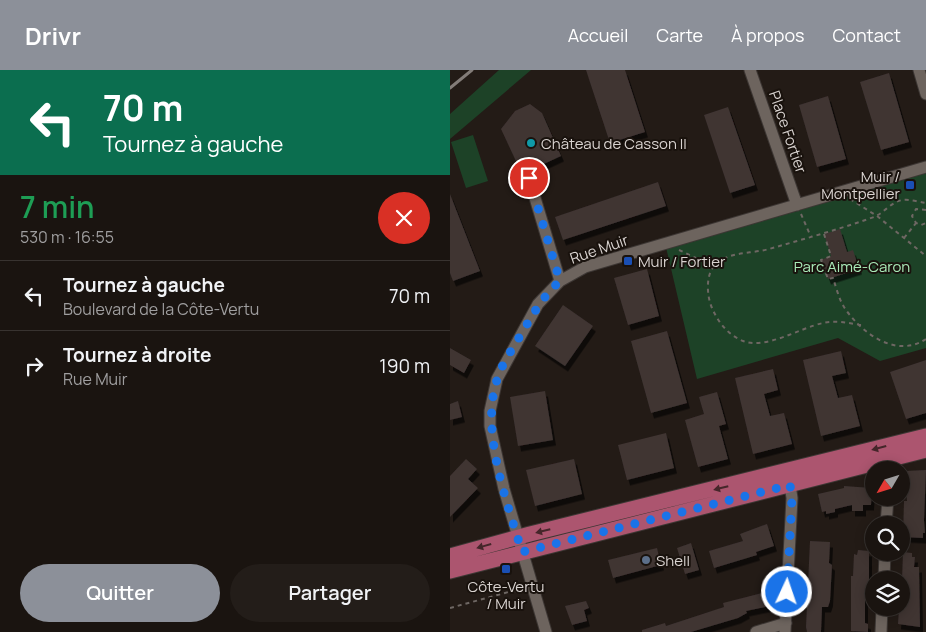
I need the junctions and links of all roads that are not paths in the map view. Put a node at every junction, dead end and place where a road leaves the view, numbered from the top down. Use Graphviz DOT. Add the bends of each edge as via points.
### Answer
graph roads {
  1 [pos="750,70"];
  2 [pos="919,70"];
  3 [pos="926,94"];
  4 [pos="926,167"];
  5 [pos="529,178"];
  6 [pos="797,205"];
  7 [pos="560,281"];
  8 [pos="926,436"];
  9 [pos="926,450"];
  10 [pos="897,461"];
  11 [pos="865,470"];
  12 [pos="790,485"];
  13 [pos="517,537"];
  14 [pos="522,552"];
  15 [pos="450,556"];
  16 [pos="450,571"];
  17 [pos="882,616"];
  18 [pos="785,627"];
  19 [pos="546,632"];
  20 [pos="756,632"];
  21 [pos="881,632"];
  1 -- 6 [label="street, Place Fortier"];
  2 -- 3 [label="street"];
  4 -- 6 [label="street, Rue Muir"];
  5 -- 7 [label="street"];
  6 -- 7 [label="street, Rue Muir" via="585,267"];
  7 -- 13 [label="street, Rue Muir" via="538,304 497,378 492,396 490,426"];
  8 -- 13 [label="main road, one-way"];
  9 -- 10 [label="main road"];
  11 -- 12 [label="main road"];
  12 -- 14 [label="main road"];
  12 -- 18 [label="street"];
  13 -- 14 [label="street, Rue Muir"];
  13 -- 15 [label="main road, one-way"];
  14 -- 16 [label="main road"];
  14 -- 19 [label="street, Rue Muir"];
  17 -- 21 [label="street"];
  18 -- 20 [label="street"];
}
